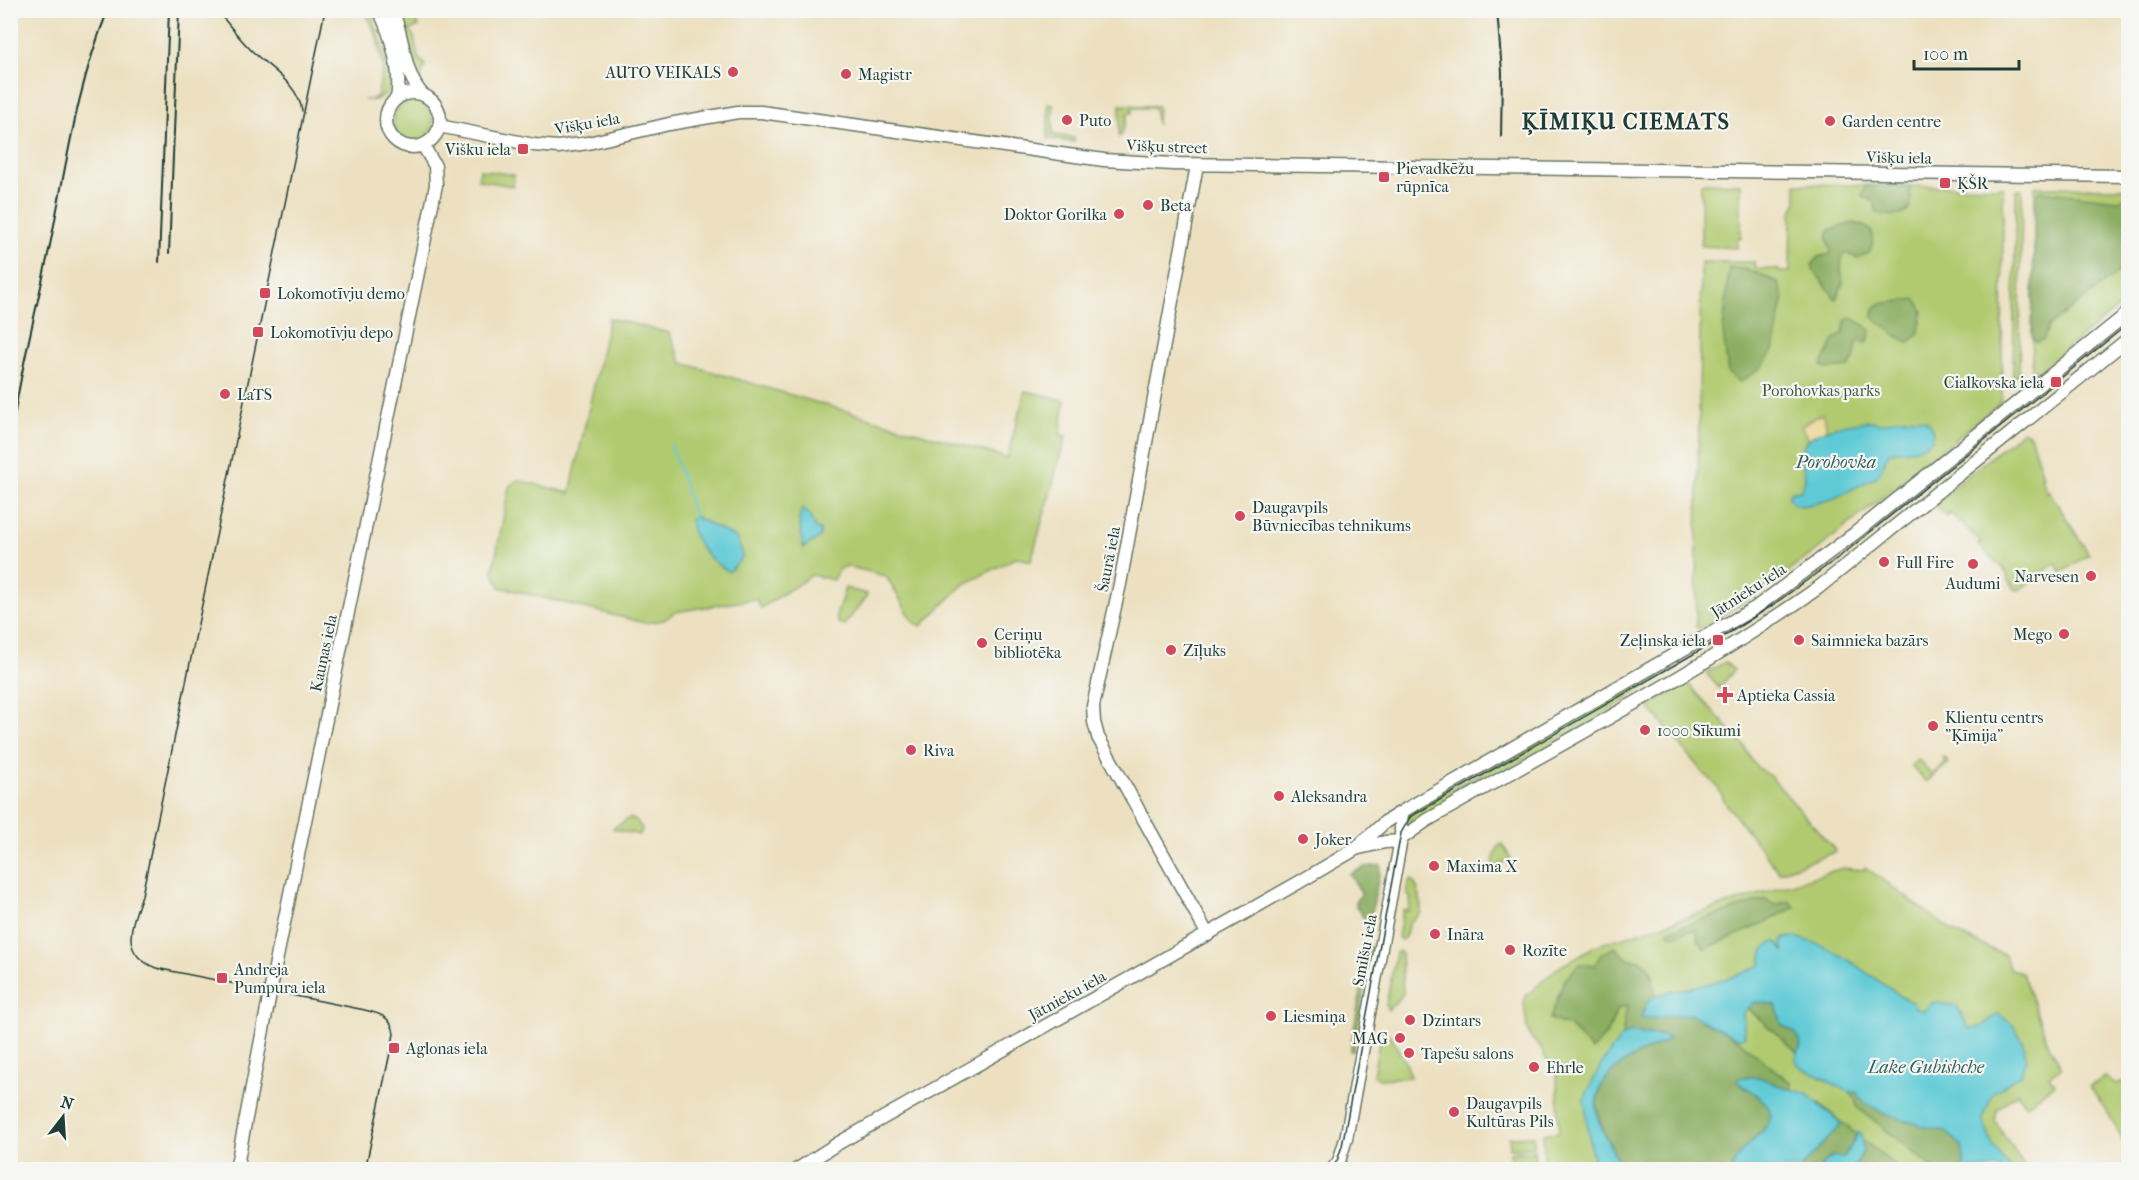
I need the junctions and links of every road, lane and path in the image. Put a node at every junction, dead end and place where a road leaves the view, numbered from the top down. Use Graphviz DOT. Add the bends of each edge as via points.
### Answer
graph roads {
  1 [pos="379,10"];
  2 [pos="392,10"];
  3 [pos="423,95"];
  4 [pos="398,98"];
  5 [pos="439,126"];
  6 [pos="423,145"];
  7 [pos="1197,165"];
  8 [pos="2128,176"];
  9 [pos="2128,313"];
  10 [pos="2128,339"];
  11 [pos="1403,811"];
  12 [pos="1401,840"];
  13 [pos="1354,850"];
  14 [pos="1208,935"];
  15 [pos="236,1170"];
  16 [pos="796,1170"];
  17 [pos="1332,1170"];
  1 -- 4 [label="street" via="398,73"];
  2 -- 3 [label="street" via="412,80"];
  3 -- 4 [label="street"];
  3 -- 5 [label="street" via="437,109"];
  4 -- 6 [label="street" via="386,115 390,135 406,146"];
  5 -- 6 [label="street" via="435,136"];
  5 -- 7 [label="street, Višķu street" via="558,147 738,112 761,112 1104,160"];
  6 -- 15 [label="street, Kauņas iela" via="435,166 436,186"];
  7 -- 8 [label="street, Višķu street"];
  7 -- 14 [label="street, Šaurā iela" via="1120,584 1093,706 1098,737"];
  9 -- 11 [label="street, Jātnieku iela" via="1854,534 1763,602"];
  10 -- 12 [label="street, Jātnieku iela" via="1818,588 1765,625 1426,821"];
  11 -- 12 [label="street, Smilšu iela"];
  11 -- 13 [label="street, Jātnieku iela"];
  12 -- 13 [label="street, Jātnieku iela"];
  12 -- 17 [label="street, Smilšu iela" via="1346,1139"];
  13 -- 14 [label="street, Jātnieku iela"];
  14 -- 16 [label="street, Jātnieku iela"];
}
